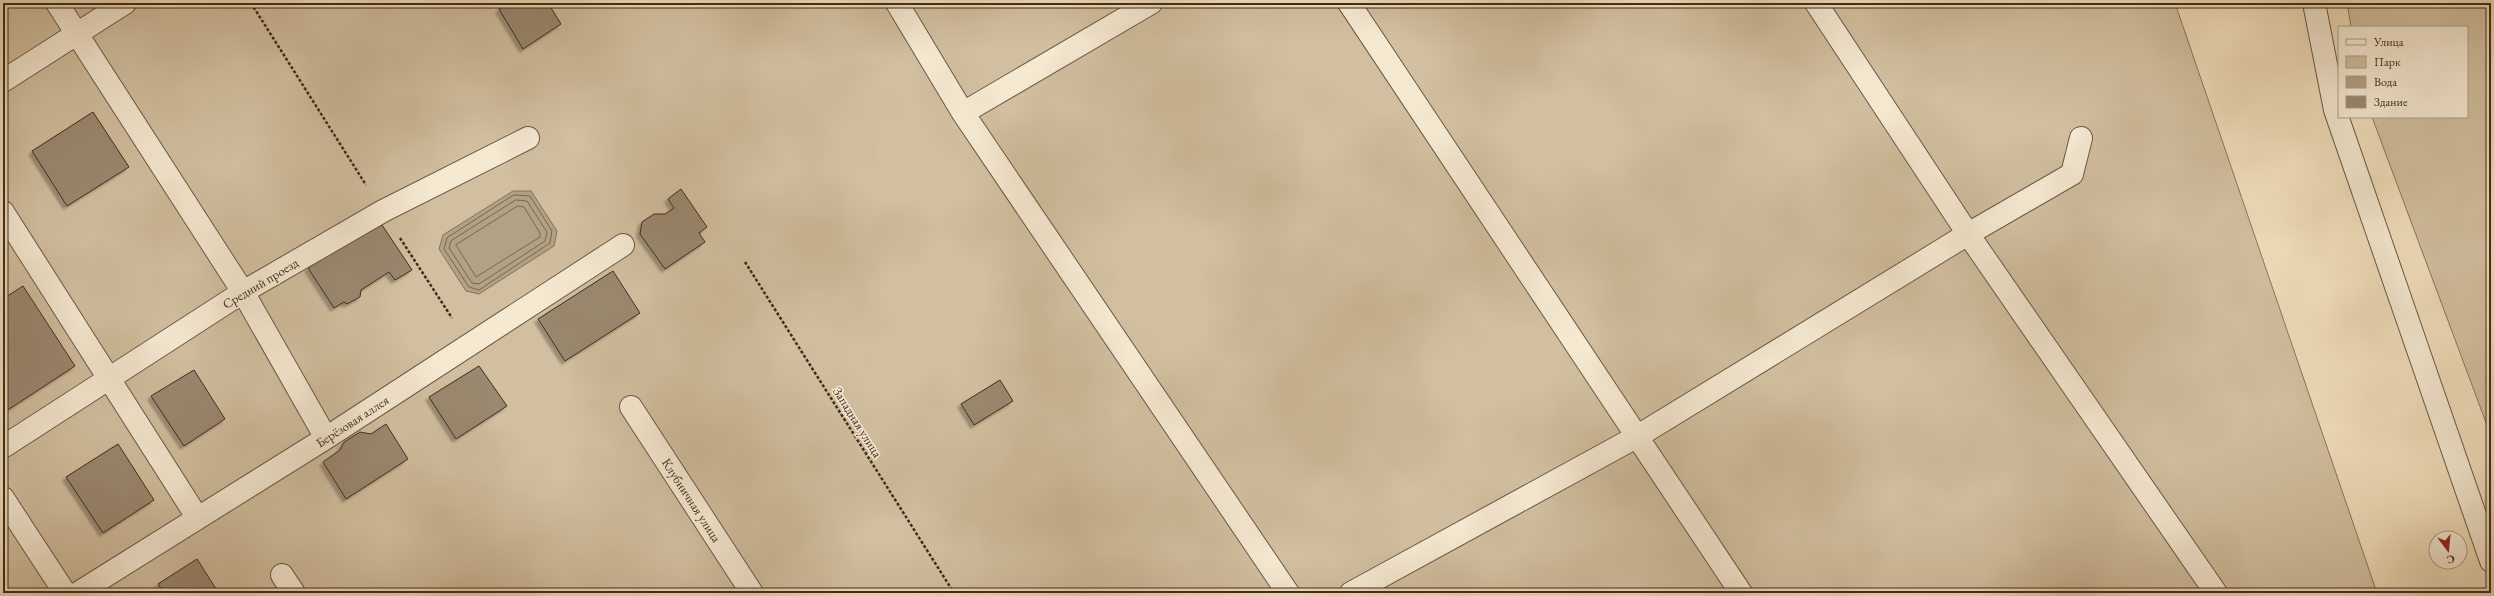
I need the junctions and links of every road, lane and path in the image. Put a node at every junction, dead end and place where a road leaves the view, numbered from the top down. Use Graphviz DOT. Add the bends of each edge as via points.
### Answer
graph roads {
  1 [pos="57,3"];
  2 [pos="125,3"];
  3 [pos="251,3"];
  4 [pos="897,3"];
  5 [pos="1151,3"];
  6 [pos="1349,3"];
  7 [pos="1816,3"];
  8 [pos="2314,3"];
  9 [pos="77,34"];
  10 [pos="3,81"];
  11 [pos="963,113"];
  12 [pos="528,138"];
  13 [pos="2081,138"];
  14 [pos="383,211"];
  15 [pos="3,212"];
  16 [pos="1968,234"];
  17 [pos="623,244"];
  18 [pos="745,262"];
  19 [pos="243,292"];
  20 [pos="469,343"];
  21 [pos="109,378"];
  22 [pos="631,407"];
  23 [pos="1638,436"];
  24 [pos="326,438"];
  25 [pos="3,447"];
  26 [pos="3,498"];
  27 [pos="198,517"];
  28 [pos="2491,561"];
  29 [pos="282,575"];
  30 [pos="746,591"];
  31 [pos="65,593"];
  32 [pos="78,593"];
  33 [pos="294,593"];
  34 [pos="954,593"];
  35 [pos="1288,593"];
  36 [pos="1351,593"];
  37 [pos="1741,593"];
  38 [pos="2216,593"];
  1 -- 9 [label="street"];
  2 -- 9 [label="street"];
  3 -- 14 [label="path"];
  4 -- 11 [label="street"];
  5 -- 11 [label="street"];
  6 -- 23 [label="street"];
  7 -- 16 [label="street"];
  8 -- 28 [label="street" via="2335,110"];
  9 -- 10 [label="street"];
  9 -- 19 [label="street"];
  11 -- 35 [label="street"];
  12 -- 14 [label="street, Средний проезд"];
  13 -- 16 [label="street" via="2072,174"];
  14 -- 19 [label="street, Средний проезд"];
  14 -- 20 [label="path"];
  15 -- 21 [label="street"];
  16 -- 23 [label="street"];
  16 -- 38 [label="street"];
  17 -- 20 [label="street, Берёзовая аллея"];
  18 -- 34 [label="path, Западная улица"];
  19 -- 21 [label="street, Средний проезд"];
  19 -- 24 [label="street"];
  20 -- 24 [label="street, Берёзовая аллея"];
  21 -- 25 [label="street, Средний проезд"];
  21 -- 27 [label="street"];
  22 -- 30 [label="street, Клубничная улица"];
  23 -- 36 [label="street"];
  23 -- 37 [label="street"];
  24 -- 27 [label="street, Берёзовая аллея"];
  26 -- 31 [label="street"];
  27 -- 32 [label="street, Берёзовая аллея"];
  29 -- 33 [label="street"];
}
